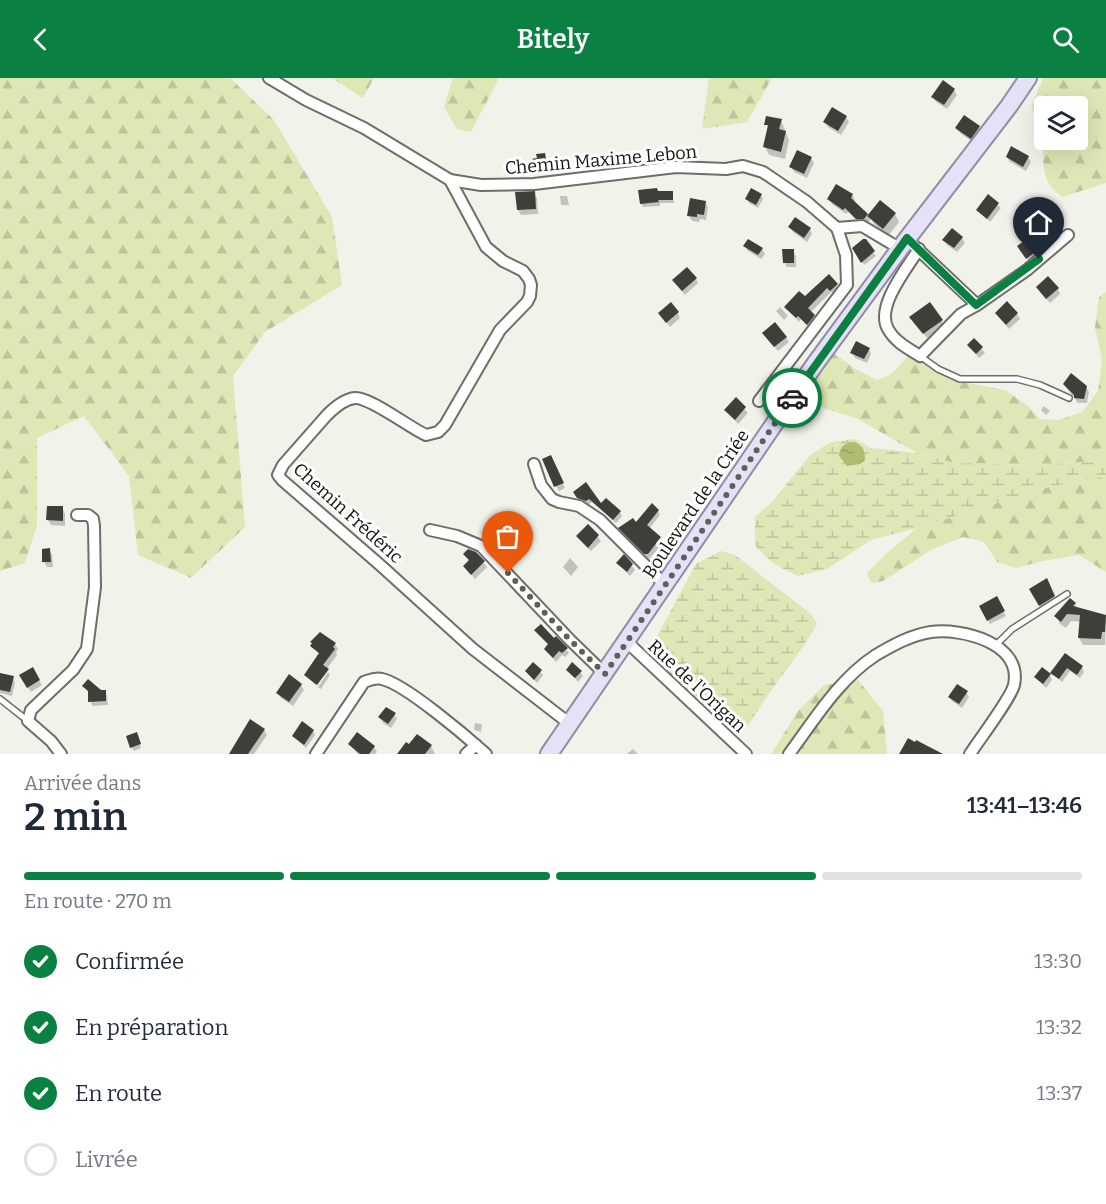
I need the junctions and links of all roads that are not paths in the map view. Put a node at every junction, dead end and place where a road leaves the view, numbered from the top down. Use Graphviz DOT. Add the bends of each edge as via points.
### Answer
graph roads {
  1 [pos="269,78"];
  2 [pos="1028,78"];
  3 [pos="450,180"];
  4 [pos="837,228"];
  5 [pos="1068,235"];
  6 [pos="908,245"];
  7 [pos="976,305"];
  8 [pos="800,350"];
  9 [pos="920,356"];
  10 [pos="815,364"];
  11 [pos="1069,398"];
  12 [pos="759,401"];
  13 [pos="534,464"];
  14 [pos="77,515"];
  15 [pos="430,530"];
  16 [pos="665,585"];
  17 [pos="1067,594"];
  18 [pos="626,641"];
  19 [pos="994,646"];
  20 [pos="605,674"];
  21 [pos="0,699"];
  22 [pos="28,721"];
  23 [pos="570,724"];
  24 [pos="476,745"];
  25 [pos="61,754"];
  26 [pos="316,754"];
  27 [pos="466,754"];
  28 [pos="486,754"];
  29 [pos="549,754"];
  30 [pos="746,754"];
  31 [pos="789,754"];
  32 [pos="970,754"];
  1 -- 3 [label="street, Chemin Maxime Lebon" via="364,128"];
  2 -- 6 [label="main road, Boulevard de la Criée"];
  3 -- 4 [label="street, Chemin Maxime Lebon" via="481,185 534,184 676,167 743,166 763,172"];
  3 -- 23 [label="street, Chemin Frédéric" via="486,247 529,279 531,291 527,302 500,330 438,432 426,435 364,399 350,399 327,415 278,475 473,649"];
  4 -- 6 [label="street" via="862,226"];
  4 -- 8 [label="street" via="846,255 847,285"];
  5 -- 7 [label="street" via="1027,270"];
  6 -- 7 [label="street"];
  6 -- 9 [label="street" via="884,320 898,341"];
  6 -- 10 [label="main road, Boulevard de la Criée"];
  7 -- 9 [label="street" via="961,314"];
  8 -- 10 [label="street"];
  8 -- 12 [label="street"];
  9 -- 11 [label="lane" via="960,379 1017,379"];
  10 -- 16 [label="main road, Boulevard de la Criée"];
  13 -- 16 [label="street" via="541,485 552,499 579,506 600,520"];
  14 -- 22 [label="street" via="88,515 94,526 95,587 87,649 73,670 31,710"];
  15 -- 20 [label="street" via="481,546"];
  16 -- 18 [label="main road, Boulevard de la Criée"];
  17 -- 19 [label="lane" via="1012,629"];
  18 -- 20 [label="main road, Boulevard de la Criée"];
  18 -- 30 [label="street, Rue de l'Origan"];
  19 -- 31 [label="street" via="976,636 947,632 914,636 894,645 838,688"];
  19 -- 32 [label="street" via="1012,660 1014,683"];
  20 -- 23 [label="main road, Boulevard de la Criée"];
  21 -- 22 [label="lane"];
  22 -- 25 [label="street"];
  23 -- 29 [label="main road, Boulevard de la Criée"];
  24 -- 26 [label="street" via="411,694 374,678 364,682"];
  24 -- 27 [label="street"];
  24 -- 28 [label="street"];
}
